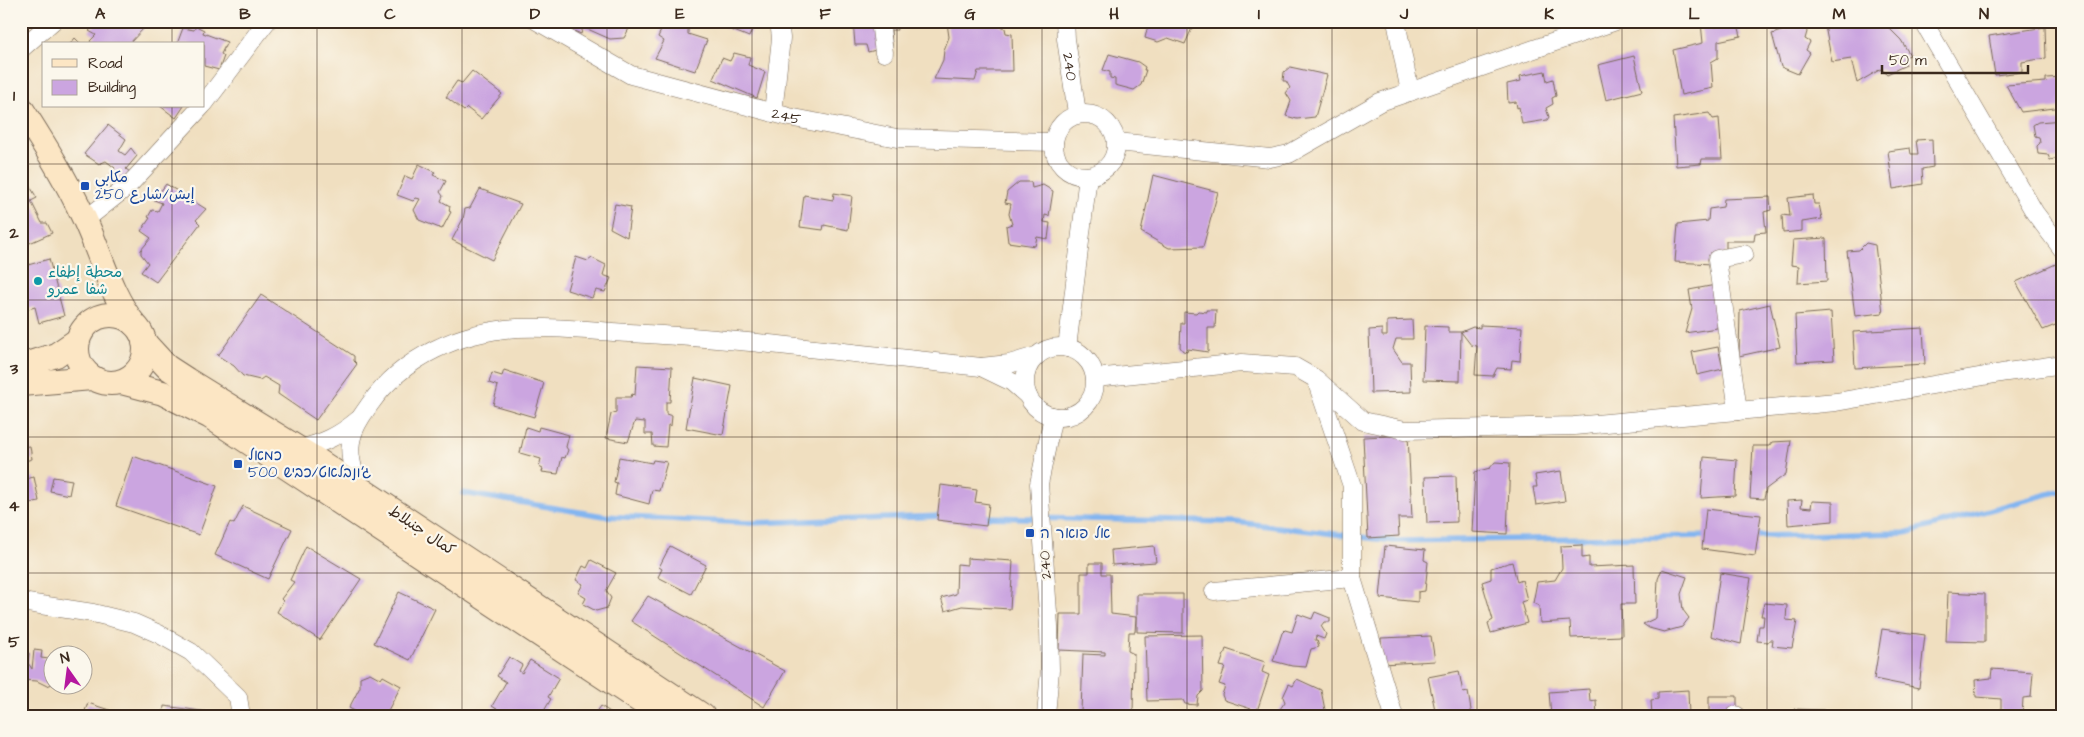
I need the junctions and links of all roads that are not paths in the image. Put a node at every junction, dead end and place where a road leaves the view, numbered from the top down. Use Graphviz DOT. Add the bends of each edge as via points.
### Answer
graph roads {
  1 [pos="53,21"];
  2 [pos="267,21"];
  3 [pos="537,21"];
  4 [pos="779,21"];
  5 [pos="880,21"];
  6 [pos="1065,21"];
  7 [pos="1396,21"];
  8 [pos="1616,21"];
  9 [pos="1924,21"];
  10 [pos="21,49"];
  11 [pos="884,53"];
  12 [pos="1410,92"];
  13 [pos="205,102"];
  14 [pos="21,108"];
  15 [pos="200,108"];
  16 [pos="773,113"];
  17 [pos="1077,114"];
  18 [pos="1054,142"];
  19 [pos="1117,142"];
  20 [pos="1088,176"];
  21 [pos="89,231"];
  22 [pos="2063,250"];
  23 [pos="1744,254"];
  24 [pos="82,333"];
  25 [pos="139,333"];
  26 [pos="1067,348"];
  27 [pos="1036,356"];
  28 [pos="2063,364"];
  29 [pos="21,366"];
  30 [pos="981,368"];
  31 [pos="92,378"];
  32 [pos="1095,378"];
  33 [pos="1316,379"];
  34 [pos="121,382"];
  35 [pos="21,384"];
  36 [pos="1028,396"];
  37 [pos="1738,411"];
  38 [pos="1053,416"];
  39 [pos="360,418"];
  40 [pos="298,449"];
  41 [pos="359,488"];
  42 [pos="1352,578"];
  43 [pos="1214,591"];
  44 [pos="21,602"];
  45 [pos="661,715"];
  46 [pos="240,716"];
  47 [pos="703,716"];
  48 [pos="1046,716"];
  49 [pos="1394,716"];
  1 -- 10 [label="street"];
  2 -- 13 [label="street"];
  3 -- 16 [label="street, 245" via="631,75"];
  4 -- 16 [label="street" via="781,38"];
  5 -- 11 [label="street"];
  6 -- 17 [label="street, 240"];
  7 -- 12 [label="street"];
  8 -- 12 [label="street"];
  9 -- 22 [label="street" via="2035,213"];
  12 -- 19 [label="street" via="1380,102 1289,154 1270,158"];
  14 -- 21 [label="main road" via="65,178"];
  15 -- 21 [label="street"];
  16 -- 18 [label="street, 245" via="897,138"];
  17 -- 18 [label="street" via="1063,122"];
  17 -- 19 [label="street" via="1102,118 1114,132"];
  18 -- 20 [label="street" via="1054,151 1063,167"];
  19 -- 20 [label="street" via="1112,161 1098,173"];
  20 -- 26 [label="street"];
  21 -- 24 [label="main road" via="97,261 99,286 96,303"];
  21 -- 25 [label="main road, كمال جنبلاط" via="114,295"];
  23 -- 37 [label="street" via="1717,259"];
  24 -- 25 [label="main road" via="94,320 110,316 125,318"];
  24 -- 29 [label="main road" via="56,355"];
  24 -- 31 [label="main road" via="76,346 79,362"];
  25 -- 34 [label="main road" via="142,362 130,378"];
  25 -- 40 [label="main road, كمال جنبلاط" via="167,367"];
  26 -- 27 [label="street" via="1056,347"];
  26 -- 32 [label="street" via="1086,358"];
  27 -- 30 [label="street"];
  27 -- 36 [label="street" via="1026,375"];
  28 -- 37 [label="street" via="1836,402"];
  30 -- 36 [label="street" via="1012,382"];
  30 -- 39 [label="street" via="709,337 517,328 452,341 425,354 379,391"];
  31 -- 34 [label="main road" via="111,384"];
  31 -- 35 [label="main road"];
  32 -- 33 [label="street" via="1242,363 1295,367"];
  32 -- 38 [label="street" via="1094,389 1084,407 1075,413"];
  33 -- 37 [label="street" via="1363,421 1405,430 1574,426"];
  33 -- 42 [label="street" via="1352,486"];
  34 -- 45 [label="main road, كمال جنبلاط" via="163,393 209,416"];
  36 -- 38 [label="street" via="1034,406"];
  38 -- 48 [label="street, 240" via="1039,484 1049,627"];
  39 -- 40 [label="street" via="341,435"];
  39 -- 41 [label="street" via="350,453"];
  40 -- 41 [label="main road, كمال جنبلاط"];
  41 -- 47 [label="main road, كمال جنبلاط"];
  42 -- 43 [label="street"];
  42 -- 49 [label="street"];
  44 -- 46 [label="street" via="117,619 158,634 190,652 238,697"];
}
